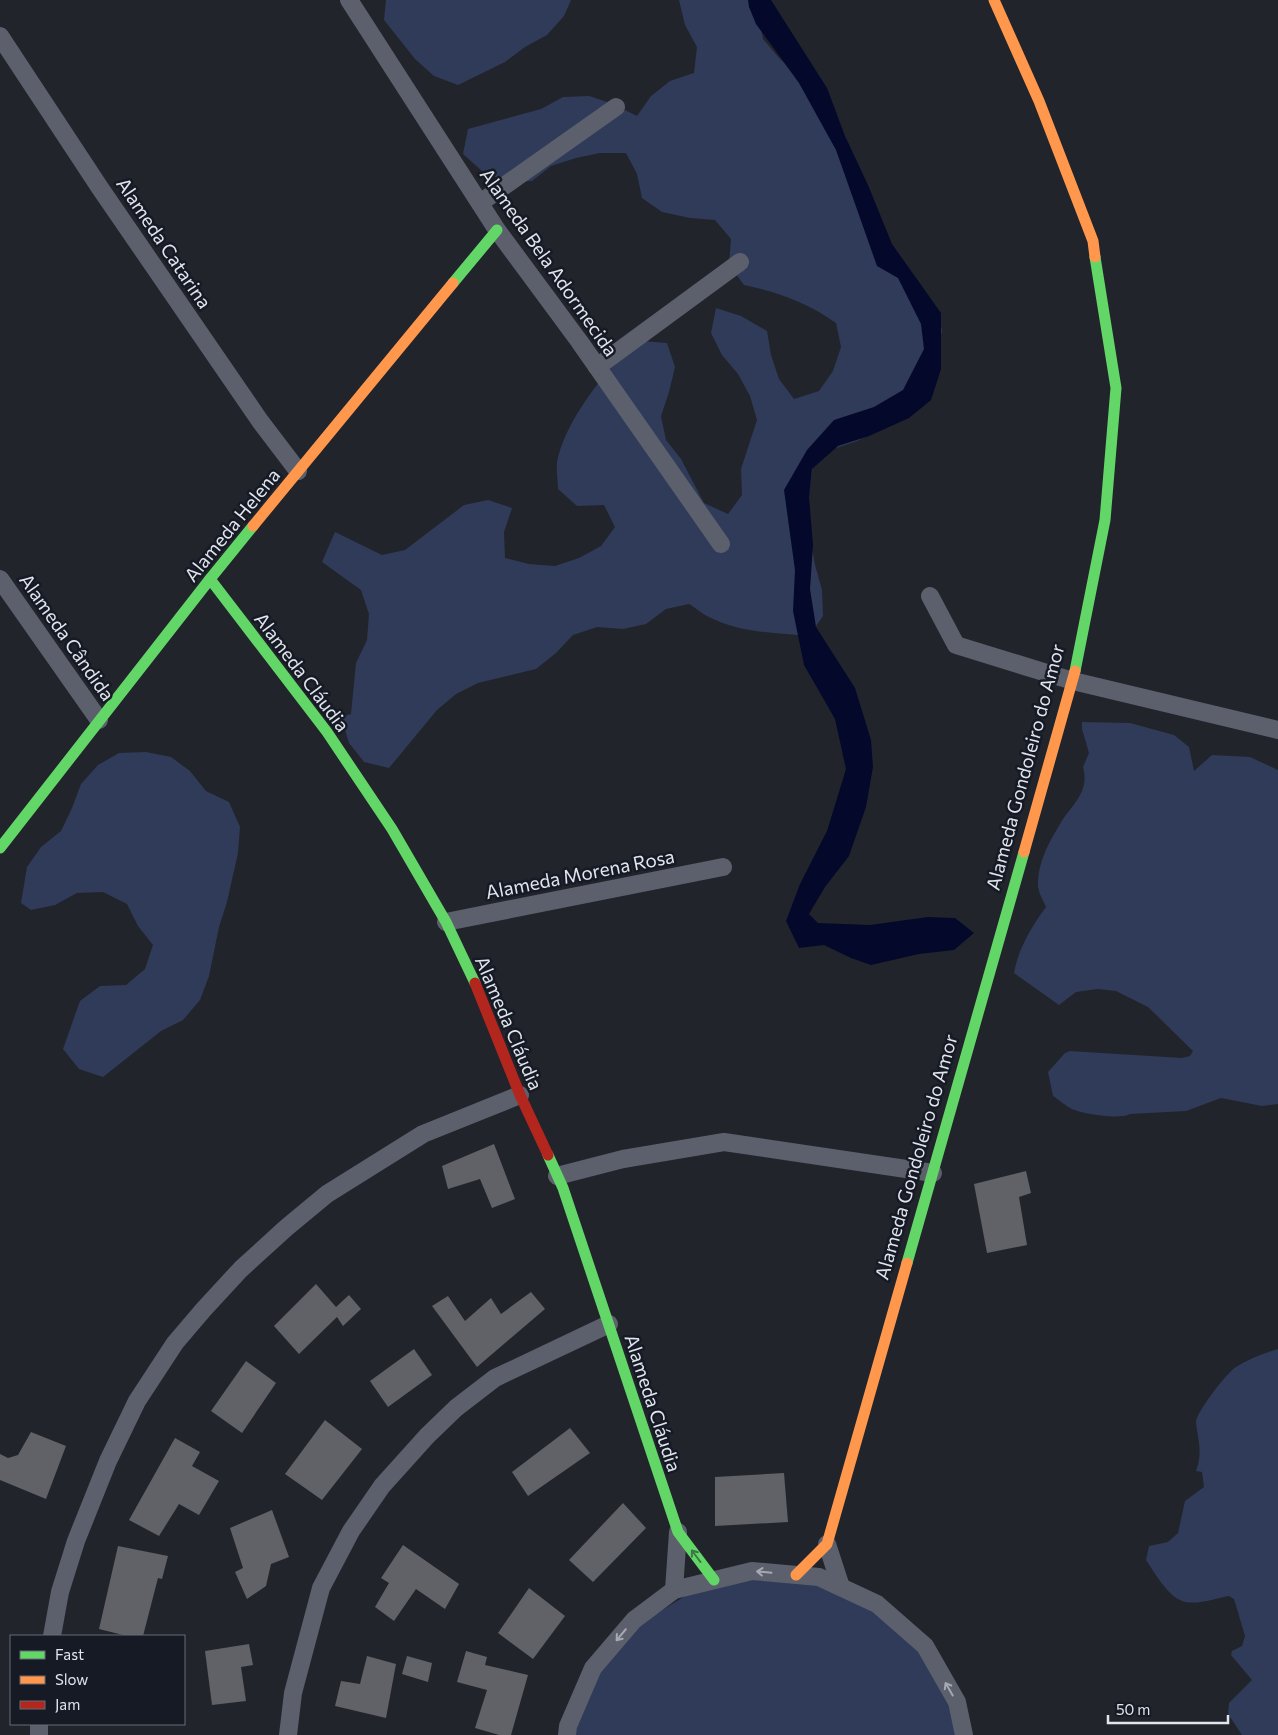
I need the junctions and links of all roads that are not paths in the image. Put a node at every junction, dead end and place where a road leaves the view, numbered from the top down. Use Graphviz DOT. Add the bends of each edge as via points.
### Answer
graph roads {
  1 [pos="349,0"];
  2 [pos="1000,3"];
  3 [pos="0,36"];
  4 [pos="616,107"];
  5 [pos="480,203"];
  6 [pos="497,230"];
  7 [pos="740,262"];
  8 [pos="597,366"];
  9 [pos="298,470"];
  10 [pos="721,544"];
  11 [pos="0,579"];
  12 [pos="210,579"];
  13 [pos="930,596"];
  14 [pos="1073,681"];
  15 [pos="100,720"];
  16 [pos="1278,730"];
  17 [pos="0,848"];
  18 [pos="723,867"];
  19 [pos="446,922"];
  20 [pos="520,1095"];
  21 [pos="934,1173"];
  22 [pos="558,1176"];
  23 [pos="609,1324"];
  24 [pos="678,1532"];
  25 [pos="827,1544"];
  26 [pos="796,1575"];
  27 [pos="714,1580"];
  28 [pos="841,1587"];
  29 [pos="674,1590"];
  30 [pos="52,1635"];
  31 [pos="288,1735"];
  32 [pos="567,1735"];
  33 [pos="964,1735"];
  1 -- 5 [label="street, Alameda Bela Adormecida"];
  2 -- 14 [label="street, Alameda Gondoleiro do Amor" via="1093,241 1116,388 1105,520"];
  3 -- 9 [label="street, Alameda Catarina" via="100,188"];
  4 -- 5 [label="street"];
  5 -- 6 [label="street, Alameda Bela Adormecida"];
  6 -- 8 [label="street, Alameda Bela Adormecida"];
  6 -- 9 [label="street, Alameda Helena"];
  7 -- 8 [label="street"];
  8 -- 10 [label="street, Alameda Bela Adormecida"];
  9 -- 12 [label="street, Alameda Helena"];
  11 -- 15 [label="street, Alameda Cândida"];
  12 -- 15 [label="street, Alameda Helena"];
  12 -- 19 [label="street, Alameda Cláudia" via="327,732 392,829"];
  13 -- 14 [label="street" via="956,645"];
  14 -- 16 [label="street"];
  14 -- 21 [label="street, Alameda Gondoleiro do Amor"];
  15 -- 17 [label="street, Alameda Helena"];
  18 -- 19 [label="street, Alameda Morena Rosa"];
  19 -- 20 [label="street, Alameda Cláudia" via="473,978"];
  20 -- 22 [label="street, Alameda Cláudia"];
  20 -- 30 [label="street" via="423,1134 327,1194 241,1269 204,1309 175,1343 138,1401 108,1462 76,1541 60,1592"];
  21 -- 22 [label="street" via="724,1142 623,1159"];
  21 -- 25 [label="street, Alameda Gondoleiro do Amor"];
  22 -- 23 [label="street, Alameda Cláudia"];
  23 -- 24 [label="street, Alameda Cláudia"];
  23 -- 31 [label="street" via="495,1378 456,1408 382,1486 351,1531 321,1588 293,1693"];
  27 -- 24 [label="street, Alameda Cláudia, one-way"];
  24 -- 29 [label="street"];
  25 -- 26 [label="street, Alameda Gondoleiro do Amor"];
  25 -- 28 [label="street"];
  26 -- 27 [label="street, one-way" via="752,1571"];
  26 -- 28 [label="street" via="819,1577"];
  27 -- 29 [label="street"];
  33 -- 28 [label="street, one-way" via="957,1702 925,1646 877,1604"];
  29 -- 32 [label="street, one-way" via="634,1620 593,1668"];
}
